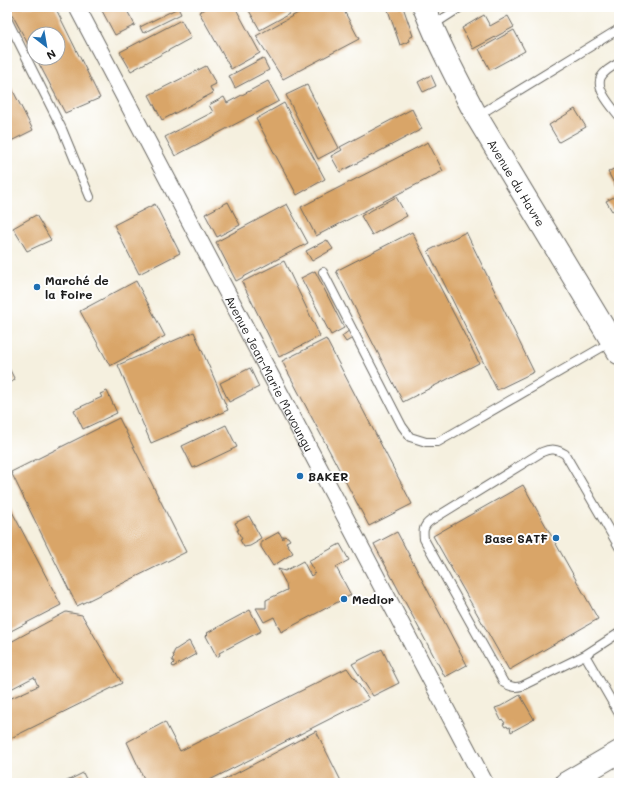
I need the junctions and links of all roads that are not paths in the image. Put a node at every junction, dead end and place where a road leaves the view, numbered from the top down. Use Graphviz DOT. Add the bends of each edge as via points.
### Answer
graph roads {
  1 [pos="77,7"];
  2 [pos="461,7"];
  3 [pos="428,16"];
  4 [pos="7,19"];
  5 [pos="619,29"];
  6 [pos="619,63"];
  7 [pos="477,116"];
  8 [pos="619,116"];
  9 [pos="90,197"];
  10 [pos="323,272"];
  11 [pos="615,348"];
  12 [pos="619,547"];
  13 [pos="619,633"];
  14 [pos="585,655"];
  15 [pos="619,714"];
  16 [pos="619,752"];
  17 [pos="484,783"];
  18 [pos="566,783"];
  1 -- 17 [label="street, Avenue Jean-Marie Mavoungu"];
  2 -- 3 [label="lane"];
  3 -- 7 [label="street, Avenue du Havre"];
  4 -- 9 [label="lane" via="62,129"];
  5 -- 7 [label="lane"];
  6 -- 8 [label="lane" via="608,69 601,77 603,95"];
  7 -- 11 [label="street, Avenue du Havre"];
  10 -- 11 [label="lane" via="402,426 410,436 426,442 438,442"];
  12 -- 14 [label="lane" via="565,454 558,450 548,449 542,452 425,525 424,539 504,682 510,687 516,688"];
  13 -- 14 [label="lane"];
  14 -- 15 [label="lane"];
  16 -- 18 [label="street"];
}
